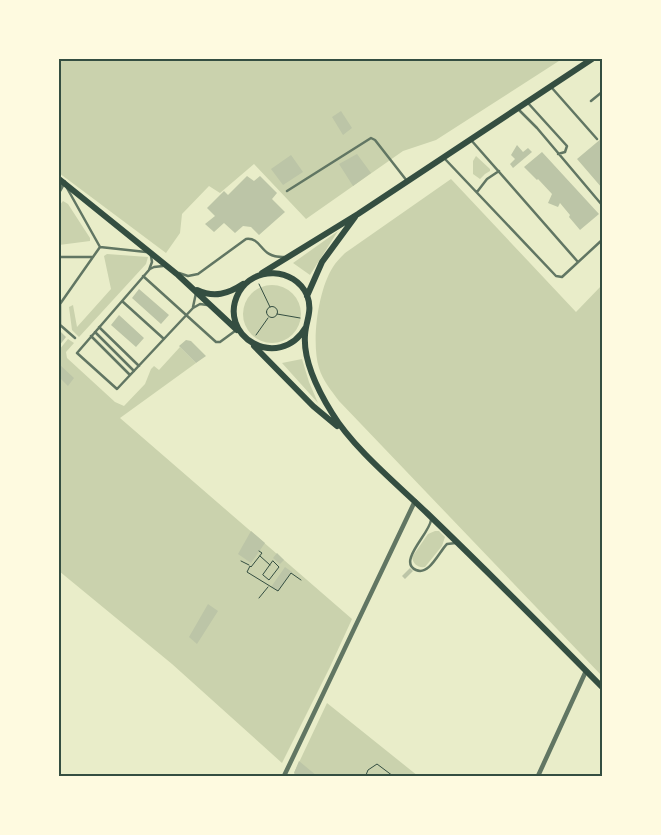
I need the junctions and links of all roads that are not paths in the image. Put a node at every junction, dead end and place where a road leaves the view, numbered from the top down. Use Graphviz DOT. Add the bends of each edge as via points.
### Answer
graph roads {
  1 [pos="592,59"];
  2 [pos="551,87"];
  3 [pos="602,92"];
  4 [pos="591,101"];
  5 [pos="528,102"];
  6 [pos="518,109"];
  7 [pos="597,139"];
  8 [pos="471,140"];
  9 [pos="557,153"];
  10 [pos="563,153"];
  11 [pos="444,157"];
  12 [pos="563,161"];
  13 [pos="499,171"];
  14 [pos="61,180"];
  15 [pos="408,182"];
  16 [pos="287,191"];
  17 [pos="59,192"];
  18 [pos="477,192"];
  19 [pos="602,205"];
  20 [pos="358,214"];
  21 [pos="602,240"];
  22 [pos="100,247"];
  23 [pos="150,252"];
  24 [pos="290,256"];
  25 [pos="59,257"];
  26 [pos="93,257"];
  27 [pos="578,262"];
  28 [pos="169,267"];
  29 [pos="149,270"];
  30 [pos="143,276"];
  31 [pos="256,277"];
  32 [pos="192,287"];
  33 [pos="307,296"];
  34 [pos="122,300"];
  35 [pos="213,307"];
  36 [pos="192,308"];
  37 [pos="59,309"];
  38 [pos="187,315"];
  39 [pos="59,324"];
  40 [pos="99,327"];
  41 [pos="306,327"];
  42 [pos="237,330"];
  43 [pos="95,332"];
  44 [pos="91,336"];
  45 [pos="74,338"];
  46 [pos="164,339"];
  47 [pos="248,340"];
  48 [pos="139,366"];
  49 [pos="134,371"];
  50 [pos="130,375"];
  51 [pos="351,438"];
  52 [pos="415,502"];
  53 [pos="430,516"];
  54 [pos="458,544"];
  55 [pos="586,671"];
  56 [pos="602,687"];
  57 [pos="284,776"];
  58 [pos="538,776"];
  1 -- 2 [label="main road"];
  2 -- 5 [label="main road"];
  2 -- 7 [label="lane"];
  3 -- 4 [label="lane"];
  5 -- 6 [label="main road"];
  5 -- 10 [label="lane" via="566,144"];
  6 -- 8 [label="main road"];
  6 -- 9 [label="lane"];
  8 -- 11 [label="main road"];
  8 -- 13 [label="lane"];
  9 -- 10 [label="lane"];
  9 -- 12 [label="lane"];
  10 -- 12 [label="lane"];
  11 -- 15 [label="main road"];
  11 -- 18 [label="lane"];
  12 -- 19 [label="lane"];
  13 -- 18 [label="lane"];
  13 -- 27 [label="lane"];
  14 -- 17 [label="street"];
  14 -- 22 [label="lane"];
  14 -- 23 [label="main road"];
  15 -- 16 [label="lane" via="372,138"];
  15 -- 20 [label="main road"];
  18 -- 27 [label="lane" via="556,276 562,277"];
  20 -- 24 [label="main road"];
  20 -- 33 [label="main road" via="322,262"];
  21 -- 27 [label="lane"];
  22 -- 23 [label="lane"];
  22 -- 26 [label="lane"];
  23 -- 28 [label="main road"];
  23 -- 29 [label="lane" via="152,262"];
  24 -- 28 [label="lane" via="270,255 253,239 246,239 198,274 188,276"];
  24 -- 31 [label="main road"];
  25 -- 26 [label="lane"];
  26 -- 37 [label="lane"];
  28 -- 29 [label="lane" via="154,266"];
  28 -- 32 [label="main road"];
  29 -- 30 [label="lane"];
  30 -- 34 [label="lane"];
  30 -- 38 [label="lane"];
  31 -- 32 [label="main road" via="223,294 201,292"];
  31 -- 33 [label="main road" via="273,273 287,276 299,284"];
  31 -- 47 [label="main road" via="240,291 235,307 236,323"];
  32 -- 35 [label="main road"];
  32 -- 36 [label="lane" via="196,296"];
  33 -- 41 [label="main road" via="310,307"];
  34 -- 40 [label="lane"];
  34 -- 46 [label="lane"];
  35 -- 36 [label="lane" via="202,304"];
  35 -- 42 [label="main road"];
  36 -- 38 [label="lane"];
  37 -- 39 [label="lane"];
  38 -- 42 [label="lane" via="218,343"];
  38 -- 46 [label="lane"];
  39 -- 45 [label="lane"];
  40 -- 43 [label="lane"];
  40 -- 48 [label="lane"];
  41 -- 47 [label="main road" via="299,337 284,347 266,348"];
  41 -- 51 [label="main road" via="305,344 313,377 336,420"];
  42 -- 47 [label="main road"];
  43 -- 44 [label="lane"];
  43 -- 49 [label="lane"];
  44 -- 50 [label="lane"];
  44 -- 50 [label="lane" via="77,353 117,389"];
  46 -- 48 [label="lane"];
  47 -- 51 [label="main road" via="313,406"];
  48 -- 49 [label="lane"];
  49 -- 50 [label="lane"];
  51 -- 52 [label="main road"];
  52 -- 53 [label="main road"];
  52 -- 57 [label="street"];
  53 -- 54 [label="main road"];
  53 -- 54 [label="lane" via="430,527 410,557 412,567 418,571 426,570 447,544"];
  54 -- 55 [label="main road"];
  55 -- 56 [label="main road"];
  55 -- 58 [label="street"];
}
